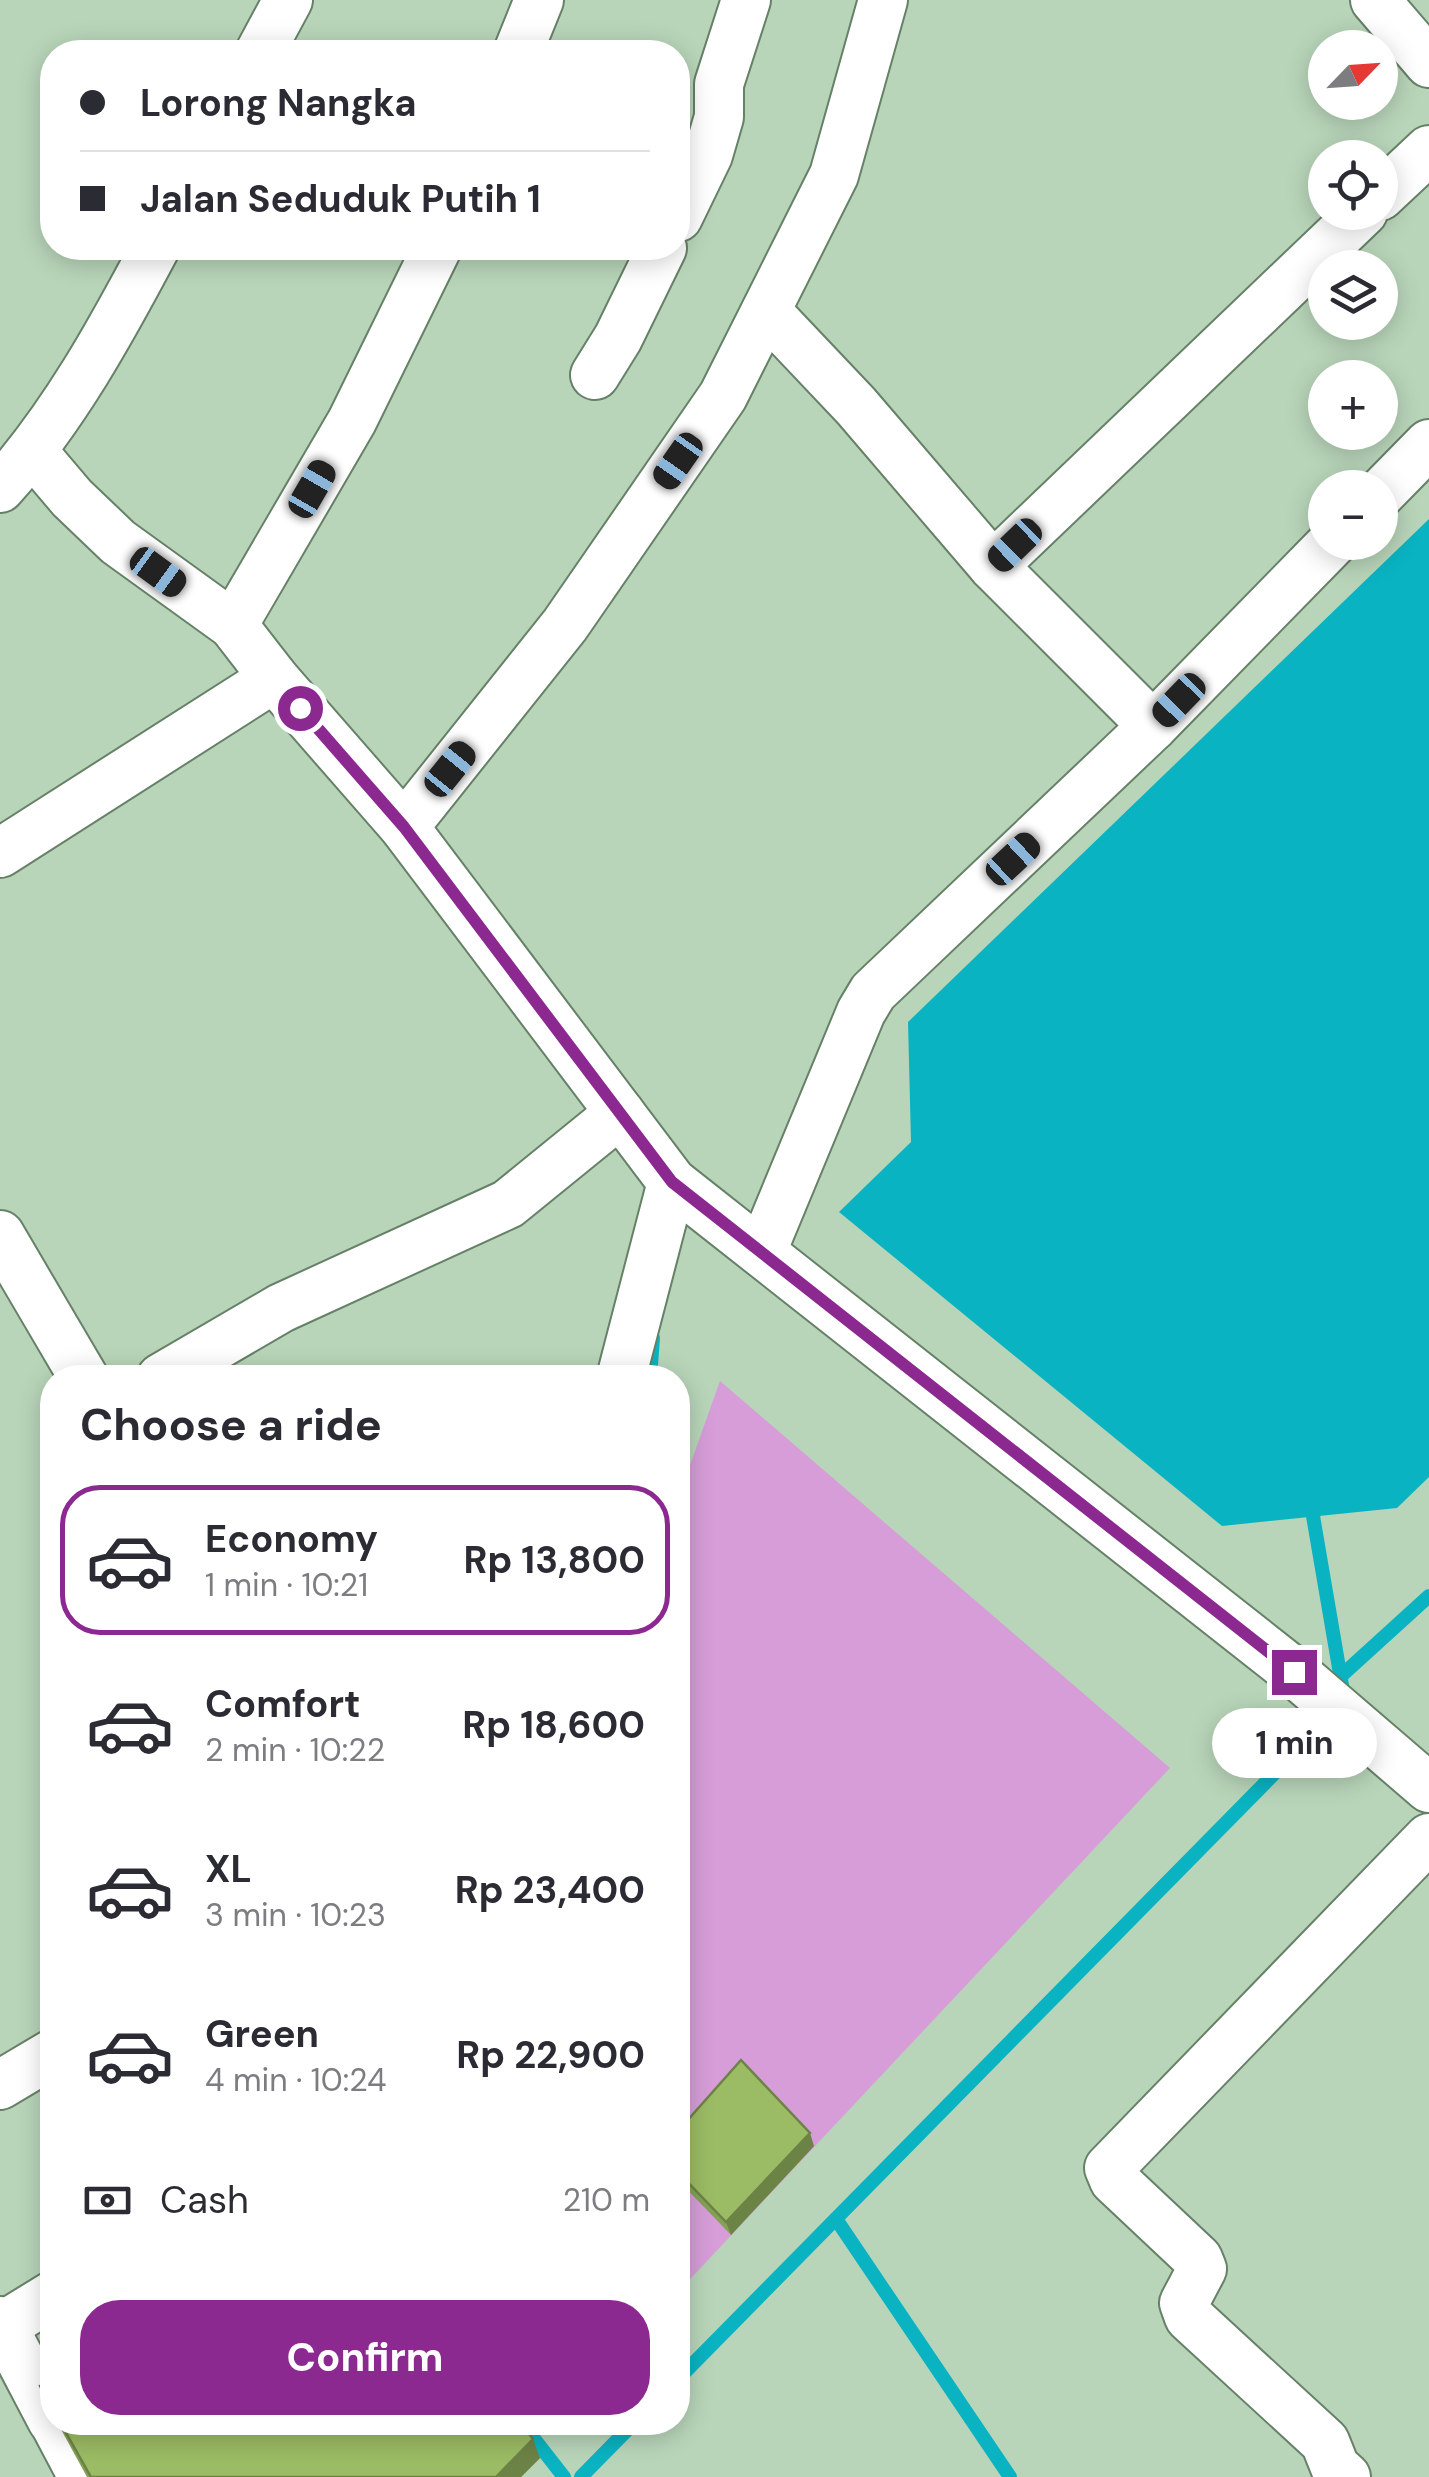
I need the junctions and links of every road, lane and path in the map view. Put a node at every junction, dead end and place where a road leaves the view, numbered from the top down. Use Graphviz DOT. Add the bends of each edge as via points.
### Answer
graph roads {
  1 [pos="288,0"];
  2 [pos="539,0"];
  3 [pos="746,0"];
  4 [pos="883,0"];
  5 [pos="1374,0"];
  6 [pos="266,40"];
  7 [pos="523,40"];
  8 [pos="1429,63"];
  9 [pos="1429,150"];
  10 [pos="1398,179"];
  11 [pos="690,192"];
  12 [pos="1344,230"];
  13 [pos="149,260"];
  14 [pos="431,260"];
  15 [pos="656,260"];
  16 [pos="766,311"];
  17 [pos="595,375"];
  18 [pos="1429,444"];
  19 [pos="33,452"];
  20 [pos="1398,476"];
  21 [pos="0,488"];
  22 [pos="1315,560"];
  23 [pos="993,566"];
  24 [pos="233,625"];
  25 [pos="274,678"];
  26 [pos="1153,726"];
  27 [pos="404,827"];
  28 [pos="0,853"];
  29 [pos="607,1125"];
  30 [pos="671,1188"];
  31 [pos="0,1235"];
  32 [pos="762,1251"];
  33 [pos="76,1365"];
  34 [pos="183,1365"];
  35 [pos="624,1365"];
  36 [pos="1429,1788"];
  37 [pos="1429,1838"];
  38 [pos="40,2061"];
  39 [pos="0,2084"];
  40 [pos="40,2303"];
  41 [pos="1,2324"];
  42 [pos="40,2398"];
  43 [pos="60,2435"];
  44 [pos="84,2477"];
  45 [pos="1346,2477"];
  1 -- 6 [label="street"];
  2 -- 7 [label="street"];
  3 -- 11 [label="street" via="719,84 708,155"];
  4 -- 16 [label="street" via="834,175"];
  5 -- 8 [label="street"];
  9 -- 10 [label="street"];
  12 -- 23 [label="street"];
  13 -- 19 [label="street"];
  14 -- 24 [label="street" via="352,421"];
  15 -- 17 [label="street"];
  16 -- 23 [label="street"];
  16 -- 27 [label="street" via="723,396 565,625"];
  18 -- 20 [label="street"];
  19 -- 21 [label="street"];
  19 -- 24 [label="street" via="118,542"];
  22 -- 26 [label="street"];
  23 -- 26 [label="street"];
  24 -- 25 [label="street"];
  25 -- 27 [label="street"];
  25 -- 28 [label="street"];
  26 -- 32 [label="street" via="873,992"];
  27 -- 29 [label="street"];
  29 -- 30 [label="street"];
  29 -- 34 [label="street" via="508,1204 281,1308"];
  30 -- 32 [label="street"];
  30 -- 35 [label="street"];
  31 -- 33 [label="street"];
  32 -- 36 [label="street" via="1294,1672"];
  37 -- 45 [label="street" via="1109,2168 1198,2259 1202,2269 1184,2303 1189,2317 1325,2442"];
  38 -- 39 [label="street"];
  40 -- 41 [label="street"];
  41 -- 42 [label="street"];
  43 -- 44 [label="street"];
}
